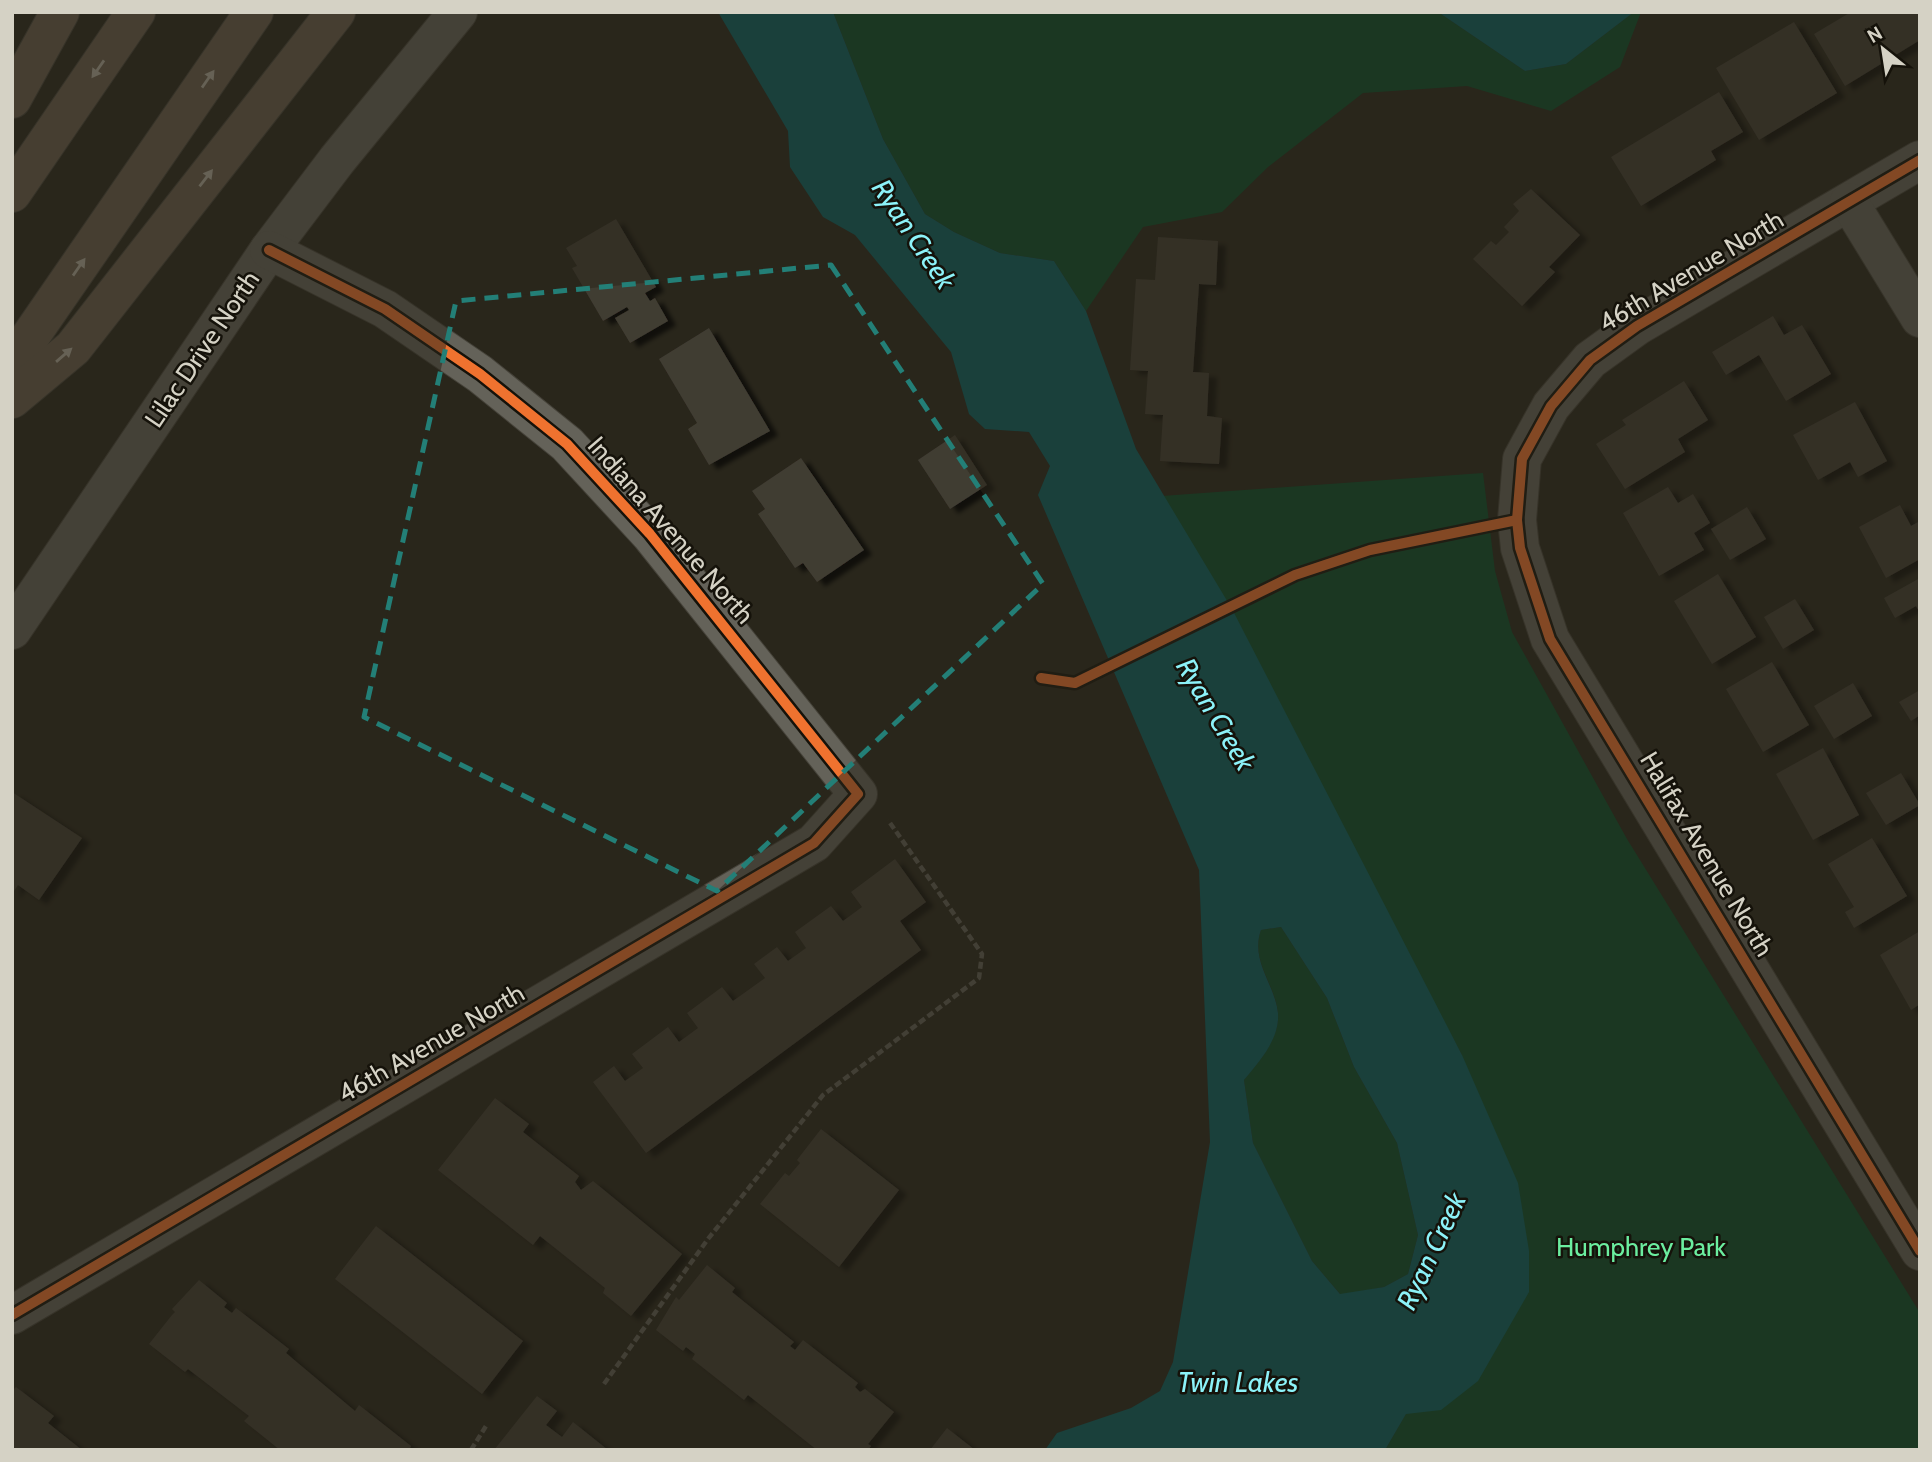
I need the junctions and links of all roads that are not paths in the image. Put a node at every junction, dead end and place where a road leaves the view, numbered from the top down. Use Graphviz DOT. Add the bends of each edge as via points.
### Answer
graph roads {
  1 [pos="60,12"];
  2 [pos="136,12"];
  3 [pos="254,12"];
  4 [pos="336,12"];
  5 [pos="458,12"];
  6 [pos="12,99"];
  7 [pos="1920,160"];
  8 [pos="12,193"];
  9 [pos="1850,202"];
  10 [pos="270,250"];
  11 [pos="1920,318"];
  12 [pos="12,363"];
  13 [pos="12,399"];
  14 [pos="1522,459"];
  15 [pos="12,629"];
  16 [pos="858,794"];
  17 [pos="1920,1251"];
  18 [pos="12,1315"];
  1 -- 6 [label="highway"];
  2 -- 8 [label="highway, one-way"];
  12 -- 3 [label="highway, one-way"];
  13 -- 4 [label="highway, one-way" via="73,348"];
  5 -- 10 [label="street, Lilac Drive North"];
  7 -- 9 [label="street, 46th Avenue North"];
  9 -- 11 [label="street"];
  9 -- 14 [label="street, 46th Avenue North" via="1637,326 1590,360 1551,406"];
  10 -- 15 [label="street, Lilac Drive North"];
  10 -- 16 [label="street, Indiana Avenue North" via="386,309 480,374 567,444 650,534"];
  14 -- 17 [label="street, Halifax Avenue North" via="1517,520 1520,548 1550,639"];
  16 -- 18 [label="street, 46th Avenue North" via="814,843"];
}
